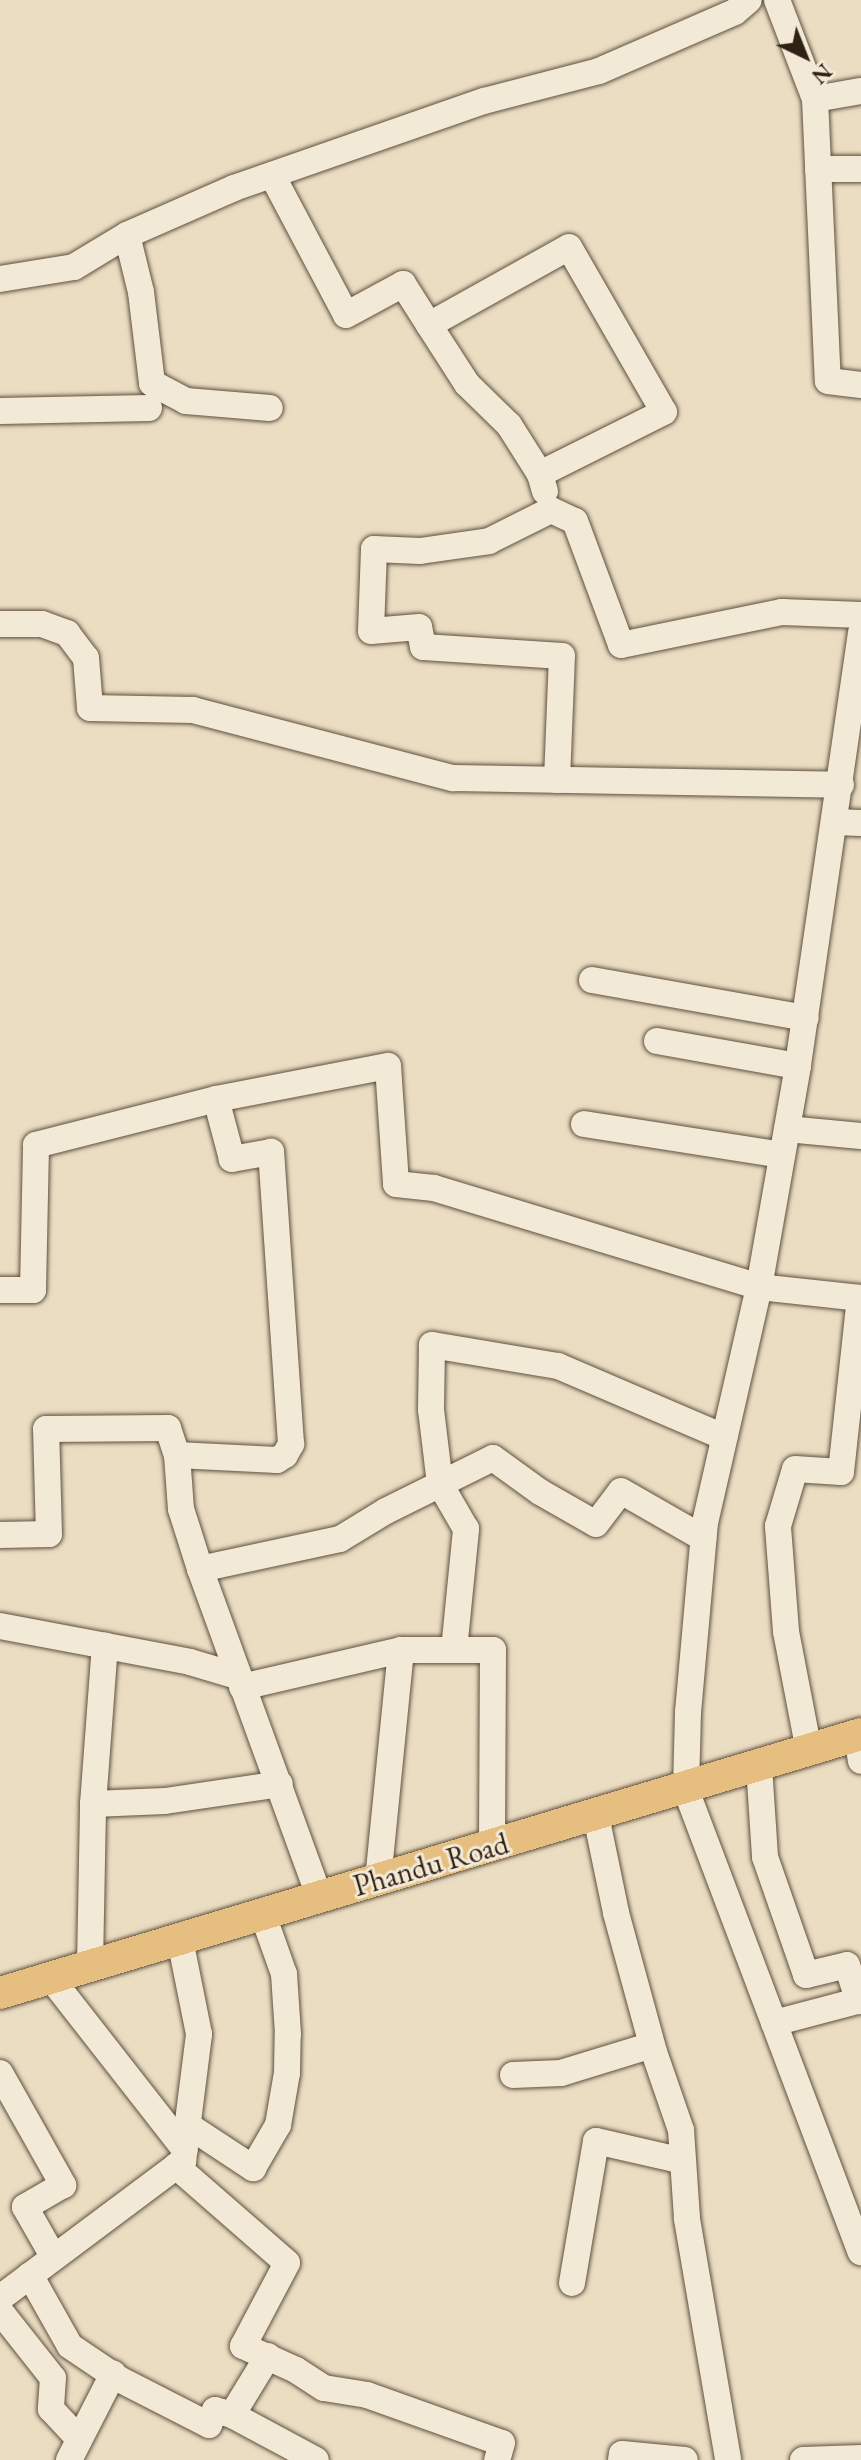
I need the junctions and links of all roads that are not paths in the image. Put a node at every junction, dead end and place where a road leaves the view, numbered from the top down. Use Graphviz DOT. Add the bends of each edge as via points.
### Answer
graph roads {
  1 [pos="749,0"];
  2 [pos="777,0"];
  3 [pos="861,91"];
  4 [pos="815,99"];
  5 [pos="818,169"];
  6 [pos="861,169"];
  7 [pos="272,175"];
  8 [pos="127,235"];
  9 [pos="0,279"];
  10 [pos="429,325"];
  11 [pos="861,385"];
  12 [pos="149,408"];
  13 [pos="270,408"];
  14 [pos="0,411"];
  15 [pos="540,474"];
  16 [pos="551,510"];
  17 [pos="861,615"];
  18 [pos="0,624"];
  19 [pos="861,633"];
  20 [pos="856,720"];
  21 [pos="557,780"];
  22 [pos="841,785"];
  23 [pos="848,822"];
  24 [pos="592,980"];
  25 [pos="806,1018"];
  26 [pos="657,1041"];
  27 [pos="798,1066"];
  28 [pos="216,1099"];
  29 [pos="584,1124"];
  30 [pos="787,1129"];
  31 [pos="861,1136"];
  32 [pos="782,1155"];
  33 [pos="759,1287"];
  34 [pos="0,1290"];
  35 [pos="861,1298"];
  36 [pos="724,1437"];
  37 [pos="177,1455"];
  38 [pos="851,1475"];
  39 [pos="440,1484"];
  40 [pos="0,1535"];
  41 [pos="703,1538"];
  42 [pos="200,1569"];
  43 [pos="0,1626"];
  44 [pos="105,1645"];
  45 [pos="401,1650"];
  46 [pos="454,1650"];
  47 [pos="239,1682"];
  48 [pos="860,1744"];
  49 [pos="809,1751"];
  50 [pos="759,1766"];
  51 [pos="280,1784"];
  52 [pos="686,1790"];
  53 [pos="93,1804"];
  54 [pos="596,1816"];
  55 [pos="492,1847"];
  56 [pos="378,1881"];
  57 [pos="320,1898"];
  58 [pos="263,1915"];
  59 [pos="180,1940"];
  60 [pos="90,1965"];
  61 [pos="50,1977"];
  62 [pos="0,1993"];
  63 [pos="860,2001"];
  64 [pos="774,2023"];
  65 [pos="652,2045"];
  66 [pos="0,2073"];
  67 [pos="513,2075"];
  68 [pos="183,2147"];
  69 [pos="683,2161"];
  70 [pos="854,2215"];
  71 [pos="861,2252"];
  72 [pos="53,2256"];
  73 [pos="30,2275"];
  74 [pos="572,2283"];
  75 [pos="0,2298"];
  76 [pos="0,2311"];
  77 [pos="268,2356"];
  78 [pos="113,2374"];
  79 [pos="232,2415"];
  80 [pos="74,2450"];
  81 [pos="861,2458"];
  82 [pos="316,2460"];
  83 [pos="497,2460"];
  84 [pos="621,2460"];
  85 [pos="685,2460"];
  86 [pos="728,2460"];
  87 [pos="803,2460"];
  1 -- 7 [label="street" via="735,12 599,71 484,101"];
  2 -- 4 [label="street"];
  3 -- 4 [label="street"];
  4 -- 5 [label="street"];
  5 -- 6 [label="street"];
  5 -- 11 [label="street" via="828,381"];
  7 -- 8 [label="street"];
  7 -- 10 [label="street" via="346,315 403,284"];
  8 -- 9 [label="street" via="74,267"];
  8 -- 13 [label="street" via="141,292 152,383 186,401"];
  10 -- 15 [label="street" via="467,384 509,425"];
  10 -- 15 [label="street" via="569,247 664,412"];
  12 -- 14 [label="street"];
  15 -- 16 [label="street"];
  16 -- 17 [label="street" via="575,521 621,645 782,612"];
  16 -- 21 [label="street" via="489,541 420,551 374,549 371,631 419,627 423,647 562,656"];
  18 -- 21 [label="street" via="42,624 67,633 86,658 90,708 193,710 453,778"];
  19 -- 20 [label="street"];
  20 -- 22 [label="street"];
  21 -- 22 [label="street"];
  22 -- 23 [label="street"];
  23 -- 25 [label="street"];
  24 -- 25 [label="street"];
  25 -- 27 [label="street"];
  26 -- 27 [label="street"];
  27 -- 30 [label="street"];
  28 -- 33 [label="street" via="388,1066 396,1184 434,1188"];
  28 -- 34 [label="street" via="36,1145 33,1290"];
  28 -- 37 [label="street" via="232,1159 271,1152 291,1444 277,1460"];
  29 -- 32 [label="street"];
  30 -- 31 [label="street"];
  30 -- 32 [label="street"];
  32 -- 33 [label="street"];
  33 -- 35 [label="street"];
  33 -- 36 [label="street"];
  35 -- 38 [label="street"];
  36 -- 39 [label="street" via="558,1366 432,1345 431,1410"];
  36 -- 41 [label="street"];
  37 -- 40 [label="street" via="168,1428 46,1429 49,1534"];
  37 -- 42 [label="street" via="181,1509"];
  38 -- 49 [label="street" via="795,1469 778,1526 786,1631"];
  39 -- 41 [label="street" via="493,1458 596,1524 621,1491"];
  39 -- 42 [label="street" via="340,1539"];
  39 -- 46 [label="street" via="466,1529"];
  41 -- 52 [label="street"];
  42 -- 47 [label="street"];
  43 -- 44 [label="street"];
  44 -- 47 [label="street" via="190,1662"];
  44 -- 53 [label="street"];
  45 -- 46 [label="street"];
  45 -- 47 [label="street"];
  45 -- 56 [label="street"];
  46 -- 55 [label="street" via="493,1650"];
  47 -- 51 [label="street"];
  48 -- 49 [label="main road, Phandu Road"];
  49 -- 50 [label="main road, Phandu Road"];
  50 -- 52 [label="main road, Phandu Road"];
  50 -- 63 [label="street" via="765,1857 806,1975 847,1965"];
  51 -- 53 [label="street" via="165,1801"];
  51 -- 57 [label="street"];
  52 -- 54 [label="main road, Phandu Road"];
  52 -- 64 [label="street"];
  53 -- 60 [label="street"];
  54 -- 55 [label="main road, Phandu Road"];
  54 -- 65 [label="street"];
  55 -- 56 [label="main road, Phandu Road"];
  56 -- 57 [label="main road, Phandu Road"];
  57 -- 58 [label="main road, Phandu Road"];
  58 -- 59 [label="main road, Phandu Road"];
  58 -- 68 [label="street" via="284,1974 287,2073 278,2125 253,2168"];
  59 -- 60 [label="main road, Phandu Road"];
  59 -- 68 [label="street" via="199,2034"];
  60 -- 61 [label="main road, Phandu Road"];
  61 -- 62 [label="main road, Phandu Road"];
  61 -- 68 [label="street"];
  63 -- 64 [label="street"];
  64 -- 70 [label="street"];
  65 -- 67 [label="street" via="561,2073"];
  65 -- 69 [label="street" via="681,2130"];
  66 -- 72 [label="street" via="63,2185 25,2207"];
  68 -- 72 [label="street"];
  68 -- 77 [label="street" via="287,2263 243,2346"];
  69 -- 74 [label="street" via="596,2141"];
  69 -- 86 [label="street" via="687,2219"];
  70 -- 71 [label="street"];
  72 -- 73 [label="street"];
  73 -- 75 [label="street"];
  73 -- 78 [label="street" via="70,2346"];
  76 -- 80 [label="street" via="53,2378 51,2409"];
  77 -- 79 [label="street"];
  77 -- 83 [label="street" via="324,2388 367,2395 502,2443"];
  78 -- 79 [label="street" via="209,2425 215,2410"];
  78 -- 80 [label="street"];
  79 -- 82 [label="street"];
  81 -- 87 [label="street"];
  84 -- 85 [label="street" via="622,2454"];
}
